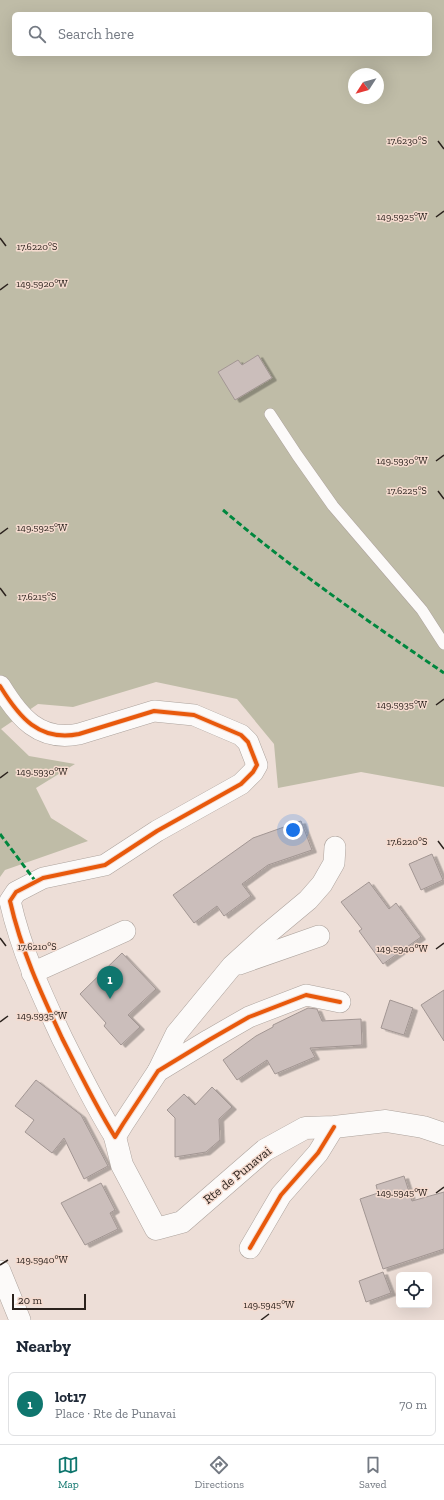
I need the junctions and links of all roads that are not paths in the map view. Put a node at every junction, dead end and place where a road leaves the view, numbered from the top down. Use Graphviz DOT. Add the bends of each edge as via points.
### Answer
graph roads {
  1 [pos="270,414"];
  2 [pos="444,644"];
  3 [pos="0,686"];
  4 [pos="335,848"];
  5 [pos="125,931"];
  6 [pos="319,936"];
  7 [pos="232,966"];
  8 [pos="32,973"];
  9 [pos="340,1002"];
  10 [pos="158,1071"];
  11 [pos="334,1127"];
  12 [pos="444,1134"];
  13 [pos="115,1137"];
  14 [pos="250,1248"];
  15 [pos="0,1271"];
  16 [pos="20,1320"];
  1 -- 2 [label="lane" via="333,506 422,610"];
  3 -- 8 [label="street" via="24,720 49,734 74,735 154,711 194,715 241,734 248,742 257,765 241,784 157,831 105,865 43,878 16,892 10,901"];
  4 -- 7 [label="street" via="334,862 322,884 308,900"];
  5 -- 8 [label="street"];
  6 -- 7 [label="street"];
  7 -- 10 [label="street" via="176,1034"];
  8 -- 13 [label="street" via="84,1083"];
  9 -- 10 [label="street" via="306,994 248,1017"];
  10 -- 13 [label="street"];
  11 -- 12 [label="main road, Rte de Punavai" via="386,1121 423,1127"];
  11 -- 13 [label="main road, Rte de Punavai" via="305,1128 265,1150 182,1222 156,1228 122,1165"];
  11 -- 14 [label="street" via="318,1153 281,1195"];
  15 -- 16 [label="street"];
}
